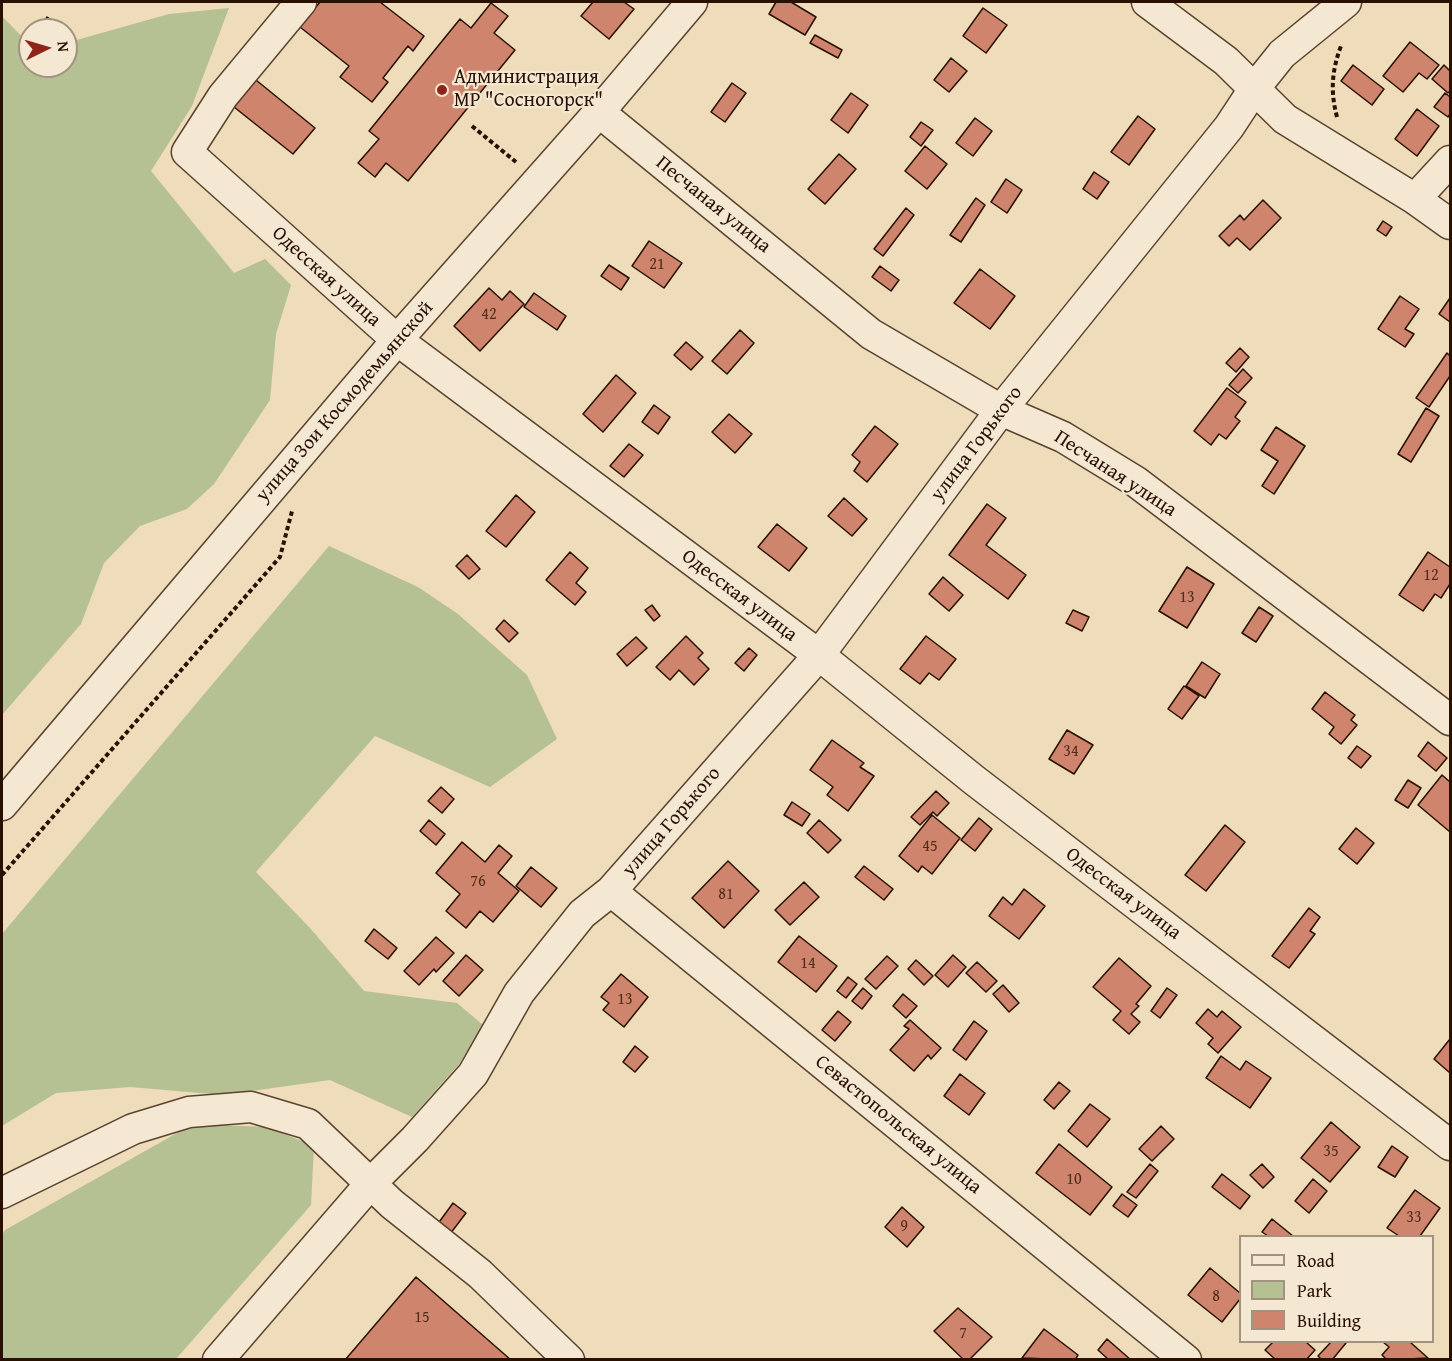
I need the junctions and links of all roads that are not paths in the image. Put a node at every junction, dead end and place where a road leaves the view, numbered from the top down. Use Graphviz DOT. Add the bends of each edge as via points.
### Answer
graph roads {
  1 [pos="301,2"];
  2 [pos="692,2"];
  3 [pos="1147,2"];
  4 [pos="1346,2"];
  5 [pos="1254,89"];
  6 [pos="599,112"];
  7 [pos="1450,161"];
  8 [pos="1415,199"];
  9 [pos="1450,224"];
  10 [pos="397,340"];
  11 [pos="1001,410"];
  12 [pos="819,655"];
  13 [pos="1450,720"];
  14 [pos="2,805"];
  15 [pos="611,891"];
  16 [pos="1450,1145"];
  17 [pos="371,1183"];
  18 [pos="2,1193"];
  19 [pos="218,1359"];
  20 [pos="568,1359"];
  21 [pos="1185,1359"];
  1 -- 10 [label="street, Одесская улица" via="223,96 187,152"];
  2 -- 6 [label="street, улица Зои Космодемьянской"];
  3 -- 5 [label="street" via="1226,61"];
  4 -- 5 [label="street, улица Горького" via="1282,54"];
  5 -- 8 [label="street" via="1285,119"];
  5 -- 11 [label="street, улица Горького" via="1229,127"];
  6 -- 10 [label="street, улица Зои Космодемьянской"];
  6 -- 11 [label="street, Песчаная улица" via="871,334"];
  7 -- 8 [label="street"];
  8 -- 9 [label="street"];
  10 -- 12 [label="street, Одесская улица"];
  10 -- 14 [label="street, улица Зои Космодемьянской"];
  11 -- 12 [label="street, улица Горького"];
  11 -- 13 [label="street, Песчаная улица" via="1063,437 1135,481"];
  12 -- 15 [label="street, улица Горького"];
  12 -- 16 [label="street, Одесская улица" via="974,780"];
  15 -- 17 [label="street, улица Горького" via="582,914 519,993 473,1074"];
  15 -- 21 [label="street, Севастопольская улица"];
  17 -- 18 [label="street" via="308,1124 250,1107 189,1112 133,1129"];
  17 -- 19 [label="street, улица Горького"];
  17 -- 20 [label="street" via="480,1274"];
}
